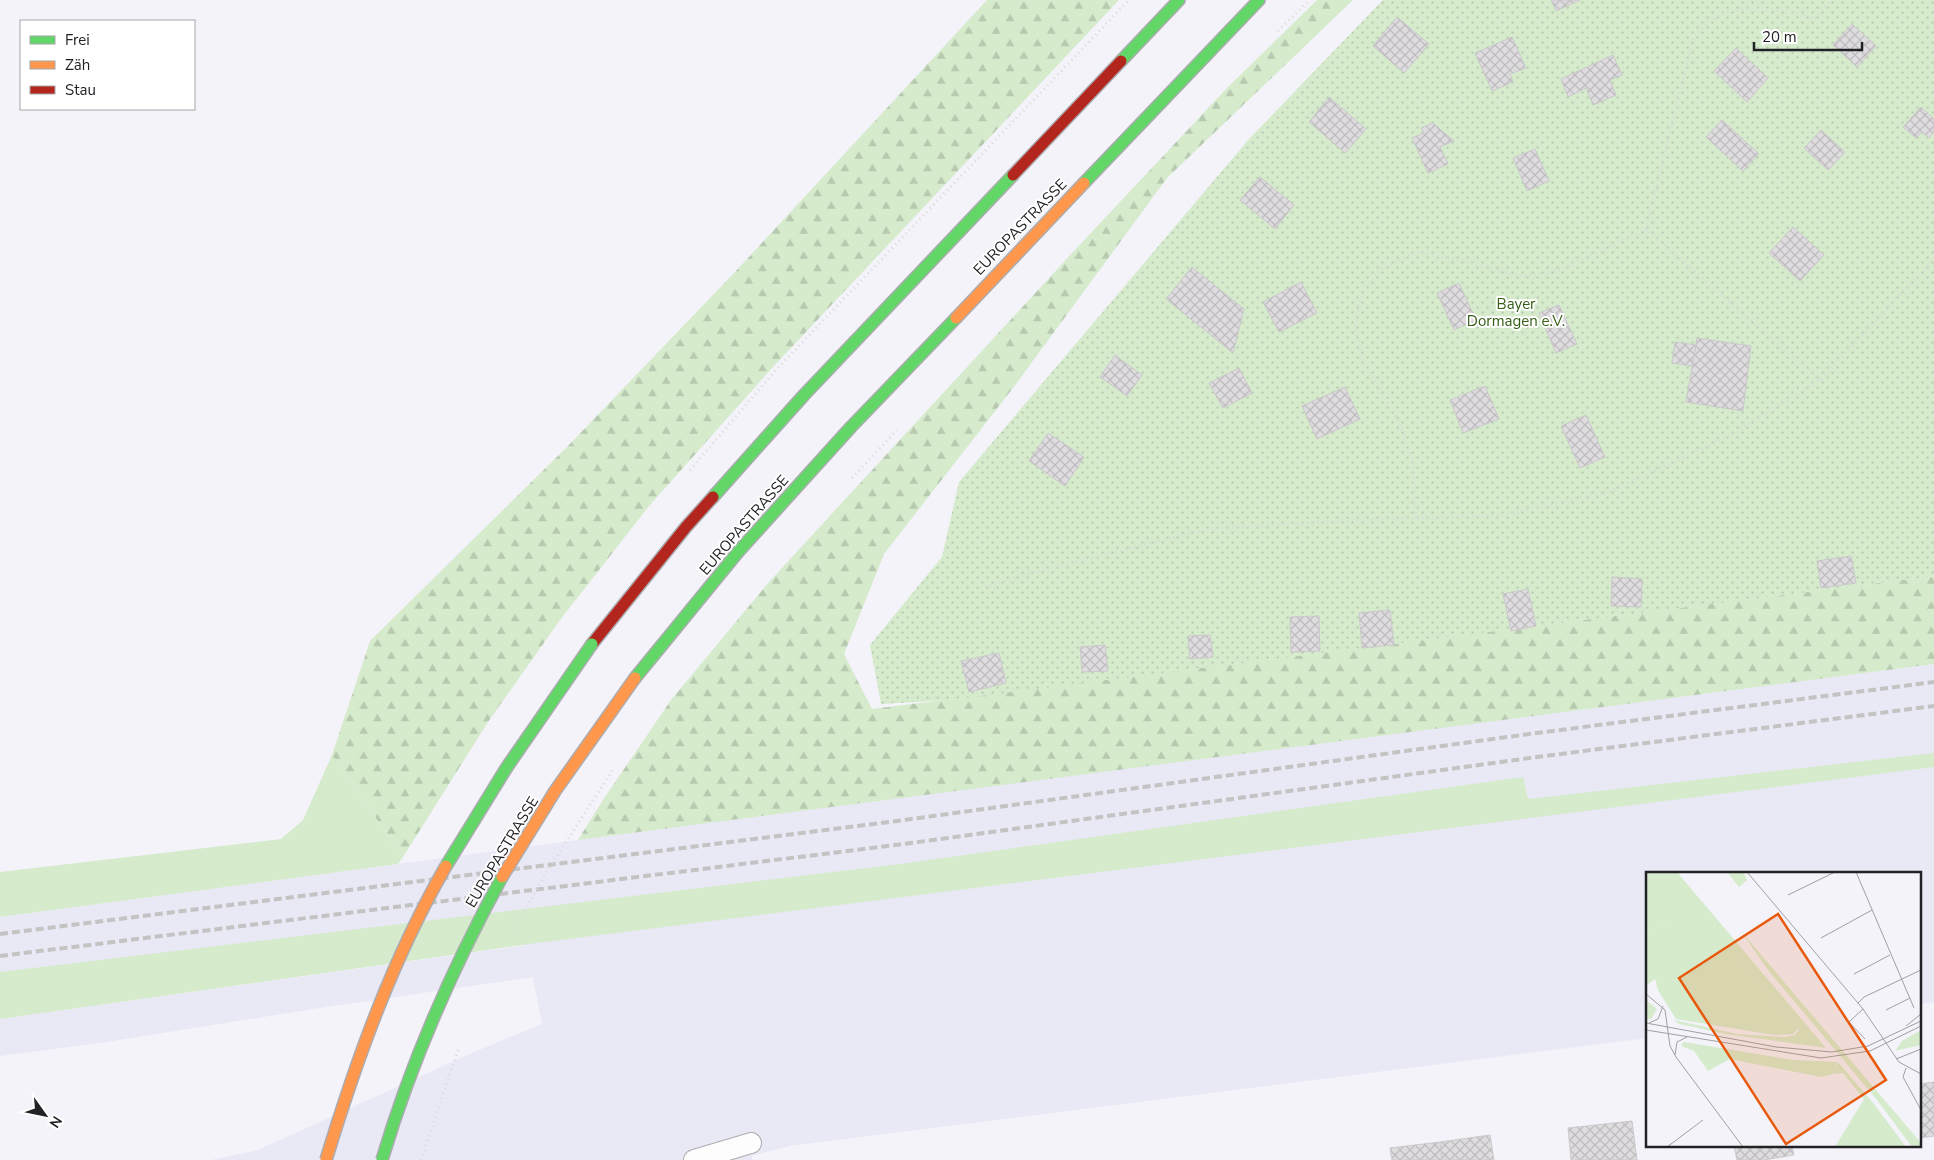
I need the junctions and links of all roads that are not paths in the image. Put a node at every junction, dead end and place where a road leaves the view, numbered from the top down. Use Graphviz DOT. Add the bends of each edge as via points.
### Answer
graph roads {
  1 [pos="1179,0"];
  2 [pos="1259,0"];
  3 [pos="751,1143"];
  4 [pos="326,1160"];
  5 [pos="382,1160"];
  6 [pos="694,1160"];
  1 -- 4 [label="main road, bridge" via="804,396 686,528 592,644 522,742 464,836 410,934 374,1016"];
  2 -- 5 [label="main road, EUROPASTRASSE, bridge" via="850,427 738,552 636,678 569,771 510,862 468,941 426,1034 394,1117"];
  3 -- 6 [label="lane"];
}
